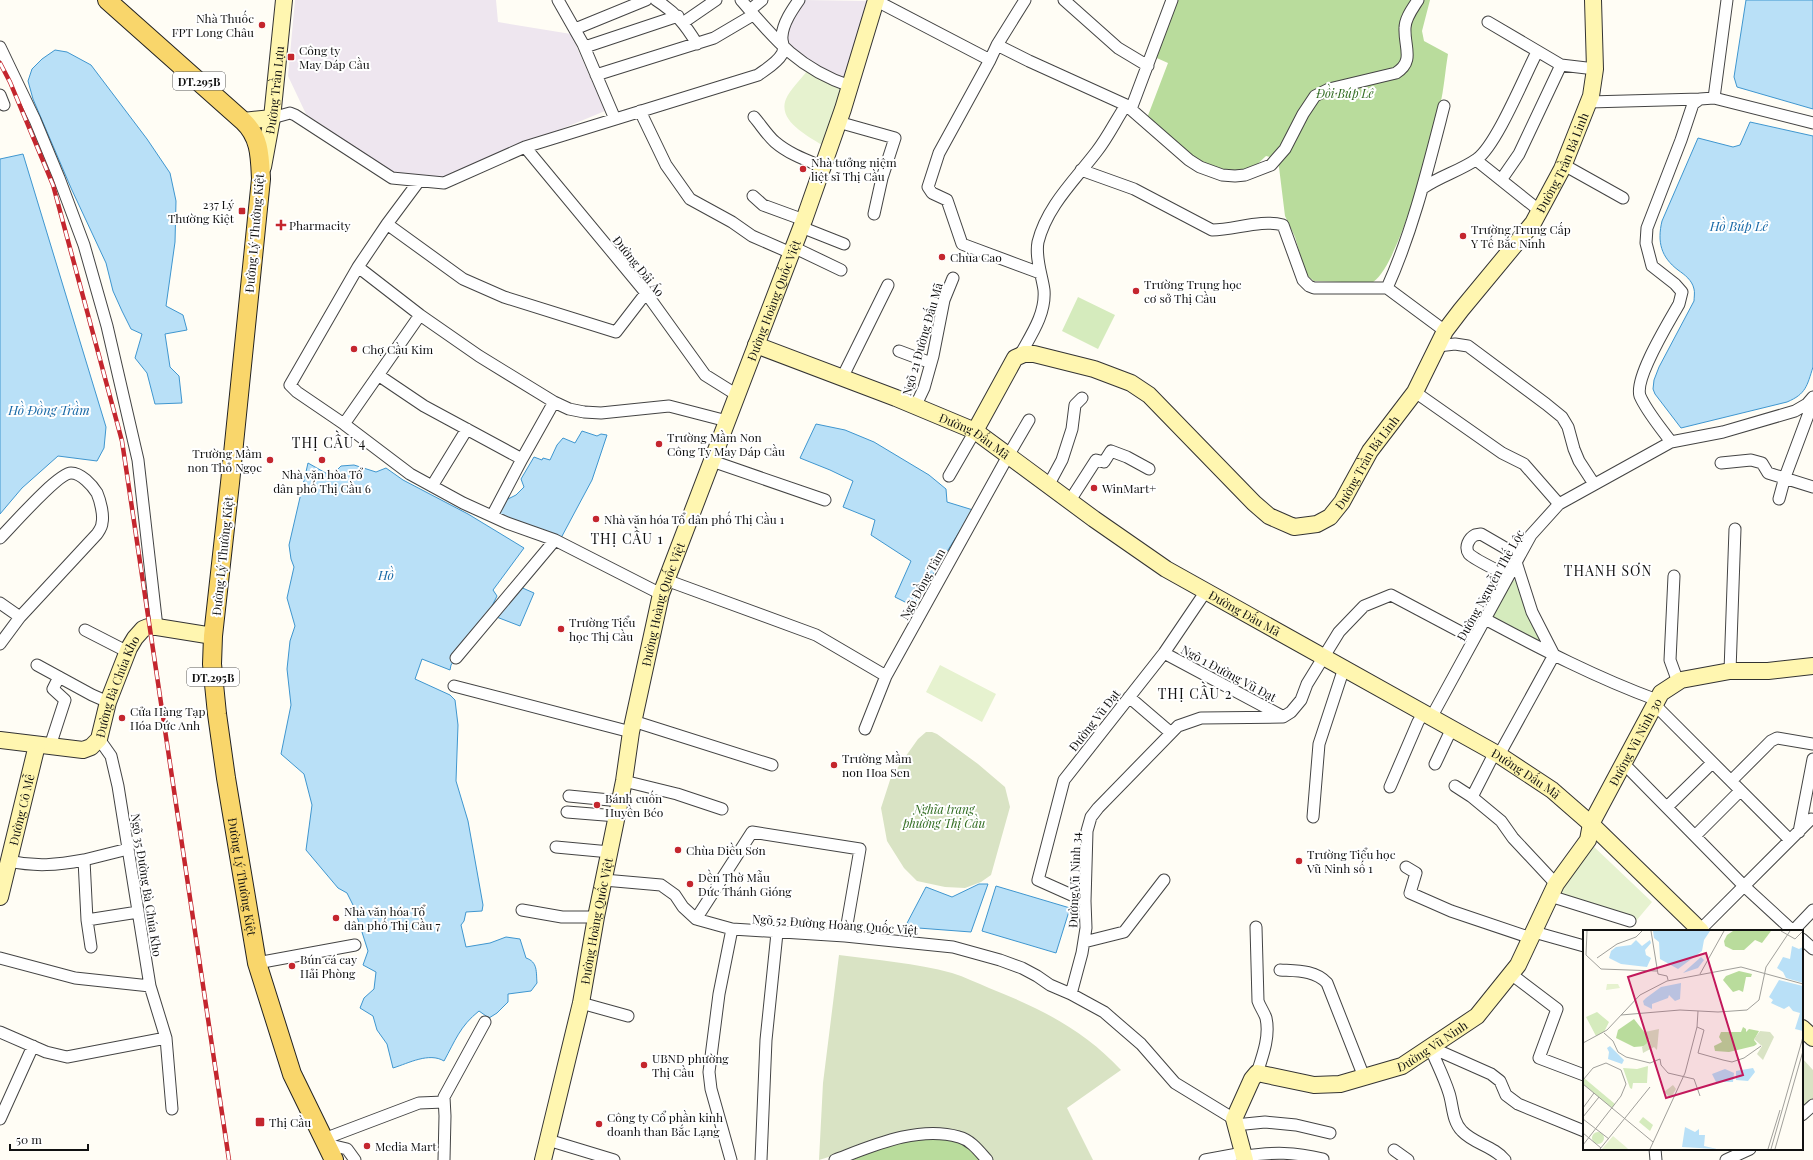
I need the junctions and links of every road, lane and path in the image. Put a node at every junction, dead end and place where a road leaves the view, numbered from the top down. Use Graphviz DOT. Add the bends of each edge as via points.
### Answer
graph roads {
  1 [pos="107,0"];
  2 [pos="284,0"];
  3 [pos="559,0"];
  4 [pos="646,0"];
  5 [pos="656,0"];
  6 [pos="716,0"];
  7 [pos="741,0"];
  8 [pos="762,0"];
  9 [pos="799,0"];
  10 [pos="876,0"];
  11 [pos="1025,0"];
  12 [pos="1064,0"];
  13 [pos="1172,0"];
  14 [pos="1418,0"];
  15 [pos="1593,0"];
  16 [pos="1727,0"];
  17 [pos="752,13"];
  18 [pos="681,19"];
  19 [pos="1488,22"];
  20 [pos="575,29"];
  21 [pos="697,44"];
  22 [pos="997,45"];
  23 [pos="0,47"];
  24 [pos="585,47"];
  25 [pos="784,48"];
  26 [pos="1536,52"];
  27 [pos="990,60"];
  28 [pos="1561,65"];
  29 [pos="1148,66"];
  30 [pos="1594,69"];
  31 [pos="596,75"];
  32 [pos="850,86"];
  33 [pos="1714,98"];
  34 [pos="1700,99"];
  35 [pos="1589,102"];
  36 [pos="1444,106"];
  37 [pos="1129,107"];
  38 [pos="640,111"];
  39 [pos="754,117"];
  40 [pos="272,118"];
  41 [pos="615,118"];
  42 [pos="243,121"];
  43 [pos="838,122"];
  44 [pos="1813,123"];
  45 [pos="525,147"];
  46 [pos="1476,160"];
  47 [pos="1564,165"];
  48 [pos="823,167"];
  49 [pos="1081,170"];
  50 [pos="260,179"];
  51 [pos="1501,180"];
  52 [pos="419,181"];
  53 [pos="1423,188"];
  54 [pos="753,196"];
  55 [pos="1623,198"];
  56 [pos="1540,210"];
  57 [pos="874,214"];
  58 [pos="802,223"];
  59 [pos="387,224"];
  60 [pos="844,244"];
  61 [pos="792,250"];
  62 [pos="358,268"];
  63 [pos="841,270"];
  64 [pos="1040,273"];
  65 [pos="953,278"];
  66 [pos="888,285"];
  67 [pos="1387,288"];
  68 [pos="646,293"];
  69 [pos="420,315"];
  70 [pos="1445,331"];
  71 [pos="756,345"];
  72 [pos="1438,346"];
  73 [pos="899,352"];
  74 [pos="1020,355"];
  75 [pos="931,363"];
  76 [pos="378,375"];
  77 [pos="842,378"];
  78 [pos="1415,392"];
  79 [pos="737,395"];
  80 [pos="1082,398"];
  81 [pos="1813,398"];
  82 [pos="554,402"];
  83 [pos="1813,402"];
  84 [pos="916,407"];
  85 [pos="1029,420"];
  86 [pos="727,421"];
  87 [pos="344,424"];
  88 [pos="468,429"];
  89 [pos="975,432"];
  90 [pos="1671,442"];
  91 [pos="1008,456"];
  92 [pos="522,459"];
  93 [pos="712,461"];
  94 [pos="1721,463"];
  95 [pos="1149,469"];
  96 [pos="949,476"];
  97 [pos="1785,477"];
  98 [pos="1594,484"];
  99 [pos="432,486"];
  100 [pos="1048,486"];
  101 [pos="1813,487"];
  102 [pos="1779,499"];
  103 [pos="825,500"];
  104 [pos="1069,502"];
  105 [pos="1559,504"];
  106 [pos="492,516"];
  107 [pos="1735,529"];
  108 [pos="0,538"];
  109 [pos="555,540"];
  110 [pos="1518,559"];
  111 [pos="1508,576"];
  112 [pos="1674,576"];
  113 [pos="664,587"];
  114 [pos="1206,592"];
  115 [pos="0,603"];
  116 [pos="20,617"];
  117 [pos="1485,620"];
  118 [pos="157,627"];
  119 [pos="85,630"];
  120 [pos="213,636"];
  121 [pos="1474,639"];
  122 [pos="0,644"];
  123 [pos="128,652"];
  124 [pos="1164,653"];
  125 [pos="1554,654"];
  126 [pos="1323,656"];
  127 [pos="456,658"];
  128 [pos="37,665"];
  129 [pos="1813,666"];
  130 [pos="1344,668"];
  131 [pos="1730,670"];
  132 [pos="886,676"];
  133 [pos="59,677"];
  134 [pos="1678,682"];
  135 [pos="454,686"];
  136 [pos="1129,697"];
  137 [pos="108,702"];
  138 [pos="1656,702"];
  139 [pos="1428,714"];
  140 [pos="1283,717"];
  141 [pos="632,726"];
  142 [pos="1452,728"];
  143 [pos="865,729"];
  144 [pos="1171,733"];
  145 [pos="98,739"];
  146 [pos="0,740"];
  147 [pos="1813,744"];
  148 [pos="44,746"];
  149 [pos="1497,754"];
  150 [pos="1813,759"];
  151 [pos="1712,763"];
  152 [pos="1435,764"];
  153 [pos="1624,764"];
  154 [pos="772,765"];
  155 [pos="624,781"];
  156 [pos="1731,781"];
  157 [pos="1455,786"];
  158 [pos="1390,787"];
  159 [pos="1740,791"];
  160 [pos="568,796"];
  161 [pos="1472,797"];
  162 [pos="1667,807"];
  163 [pos="619,808"];
  164 [pos="722,809"];
  165 [pos="567,812"];
  166 [pos="1313,817"];
  167 [pos="1811,819"];
  168 [pos="1591,824"];
  169 [pos="1799,832"];
  170 [pos="1695,836"];
  171 [pos="1790,840"];
  172 [pos="556,847"];
  173 [pos="128,849"];
  174 [pos="610,852"];
  175 [pos="84,860"];
  176 [pos="9,861"];
  177 [pos="1406,867"];
  178 [pos="604,880"];
  179 [pos="1164,880"];
  180 [pos="1744,886"];
  181 [pos="1553,890"];
  182 [pos="0,897"];
  183 [pos="1085,901"];
  184 [pos="522,910"];
  185 [pos="1813,910"];
  186 [pos="138,912"];
  187 [pos="596,917"];
  188 [pos="696,919"];
  189 [pos="87,920"];
  190 [pos="1630,921"];
  191 [pos="1256,927"];
  192 [pos="732,929"];
  193 [pos="1700,930"];
  194 [pos="1792,930"];
  195 [pos="1794,930"];
  196 [pos="777,933"];
  197 [pos="1532,935"];
  198 [pos="845,936"];
  199 [pos="1803,940"];
  200 [pos="1084,942"];
  201 [pos="355,945"];
  202 [pos="1583,946"];
  203 [pos="91,947"];
  204 [pos="1813,949"];
  205 [pos="0,958"];
  206 [pos="257,963"];
  207 [pos="1280,970"];
  208 [pos="1511,974"];
  209 [pos="150,986"];
  210 [pos="1071,994"];
  211 [pos="581,1003"];
  212 [pos="628,1016"];
  213 [pos="485,1022"];
  214 [pos="1803,1029"];
  215 [pos="0,1032"];
  216 [pos="166,1038"];
  217 [pos="1813,1038"];
  218 [pos="33,1046"];
  219 [pos="1430,1047"];
  220 [pos="1257,1073"];
  221 [pos="1583,1075"];
  222 [pos="1364,1077"];
  223 [pos="444,1102"];
  224 [pos="1813,1105"];
  225 [pos="172,1108"];
  226 [pos="1803,1114"];
  227 [pos="0,1118"];
  228 [pos="1234,1122"];
  229 [pos="1583,1131"];
  230 [pos="1330,1133"];
  231 [pos="548,1140"];
  232 [pos="325,1142"];
  233 [pos="1394,1150"];
  234 [pos="1655,1150"];
  235 [pos="1748,1150"];
  236 [pos="1244,1156"];
  237 [pos="1323,1159"];
  238 [pos="334,1160"];
  239 [pos="355,1160"];
  240 [pos="444,1160"];
  241 [pos="543,1160"];
  242 [pos="614,1160"];
  243 [pos="732,1160"];
  244 [pos="761,1160"];
  245 [pos="834,1160"];
  246 [pos="987,1160"];
  247 [pos="1205,1160"];
  248 [pos="1408,1160"];
  249 [pos="1505,1160"];
  250 [pos="1656,1160"];
  251 [pos="1726,1160"];
  1 -- 42 [label="main road, Đường Lý Thường Kiệt / ĐT.295B"];
  2 -- 40 [label="street, Đường Trần Lựu"];
  3 -- 20 [label="street"];
  4 -- 20 [label="street"];
  5 -- 18 [label="street"];
  6 -- 18 [label="street"];
  7 -- 17 [label="street"];
  8 -- 17 [label="street"];
  9 -- 25 [label="street" via="784,26 781,38"];
  10 -- 27 [label="street"];
  10 -- 32 [label="street, Đường Hoàng Quốc Việt"];
  11 -- 22 [label="street"];
  12 -- 29 [label="street" via="1118,48"];
  13 -- 29 [label="street"];
  14 -- 37 [label="street" via="1405,28 1407,62 1403,69 1391,75 1329,89 1315,96 1285,149 1266,168 1234,176 1210,172 1190,160"];
  15 -- 30 [label="street, Đường Trần Bá Linh"];
  16 -- 33 [label="street"];
  17 -- 21 [label="street" via="714,38"];
  17 -- 25 [label="street"];
  18 -- 21 [label="street"];
  18 -- 24 [label="street"];
  19 -- 26 [label="street"];
  20 -- 24 [label="street"];
  21 -- 31 [label="street"];
  22 -- 27 [label="street"];
  22 -- 37 [label="street"];
  23 -- 118 [label="street" via="36,120 59,178 84,246 107,326 138,460"];
  24 -- 31 [label="street"];
  25 -- 32 [label="street" via="813,70"];
  25 -- 38 [label="street" via="778,59 758,75"];
  26 -- 28 [label="street"];
  26 -- 46 [label="street" via="1496,133 1483,154"];
  27 -- 64 [label="street" via="939,153 928,187 932,193 947,200 962,244"];
  28 -- 30 [label="street"];
  28 -- 51 [label="street" via="1519,154"];
  29 -- 37 [label="street"];
  30 -- 35 [label="street, Đường Trần Bá Linh"];
  31 -- 41 [label="street"];
  32 -- 43 [label="street, Đường Hoàng Quốc Việt"];
  33 -- 34 [label="street"];
  33 -- 44 [label="street"];
  34 -- 35 [label="street"];
  34 -- 90 [label="street" via="1693,104 1646,236 1652,266 1682,292 1677,308 1644,371 1639,387 1641,397"];
  35 -- 47 [label="street, Đường Trần Bá Linh"];
  36 -- 53 [label="street"];
  37 -- 49 [label="street"];
  38 -- 41 [label="street"];
  38 -- 61 [label="street" via="666,165 690,199 752,236"];
  39 -- 48 [label="street" via="774,142 797,157"];
  40 -- 42 [label="street"];
  40 -- 50 [label="street, Đường Trần Lựu"];
  40 -- 52 [label="street" via="290,113 295,115 392,178"];
  41 -- 45 [label="street"];
  42 -- 50 [label="main road, Đường Lý Thường Kiệt / ĐT.295B" via="257,141"];
  43 -- 48 [label="street, Đường Hoàng Quốc Việt"];
  43 -- 57 [label="street" via="895,138"];
  45 -- 52 [label="street" via="444,183"];
  45 -- 68 [label="street, Đường Dải Áo"];
  46 -- 51 [label="street"];
  46 -- 53 [label="street"];
  47 -- 55 [label="street"];
  47 -- 56 [label="street, Đường Trần Bá Linh"];
  48 -- 58 [label="street, Đường Hoàng Quốc Việt"];
  49 -- 64 [label="street" via="1050,211 1043,227 1038,244"];
  49 -- 67 [label="street" via="1134,189 1212,230 1274,222 1283,225 1303,280 1314,288"];
  50 -- 120 [label="main road, Đường Lý Thường Kiệt / ĐT.295B"];
  51 -- 56 [label="street"];
  52 -- 59 [label="street"];
  53 -- 67 [label="street" via="1400,259"];
  54 -- 58 [label="street" via="764,205"];
  56 -- 70 [label="street, Đường Trần Bá Linh" via="1533,223"];
  58 -- 60 [label="street"];
  58 -- 61 [label="street, Đường Hoàng Quốc Việt"];
  59 -- 62 [label="street"];
  59 -- 68 [label="street" via="463,279 504,296 616,332"];
  61 -- 63 [label="street"];
  61 -- 71 [label="street, Đường Hoàng Quốc Việt"];
  62 -- 69 [label="street"];
  62 -- 87 [label="street" via="290,385"];
  64 -- 74 [label="street" via="1044,291 1042,309 1037,326"];
  65 -- 75 [label="street, Ngõ 21 Đường Đấu Mã" via="944,300"];
  66 -- 77 [label="street"];
  67 -- 70 [label="street"];
  68 -- 79 [label="street, Đường Dải Áo" via="705,375"];
  69 -- 76 [label="street"];
  69 -- 82 [label="street" via="478,356"];
  70 -- 72 [label="street, Đường Trần Bá Linh"];
  71 -- 77 [label="street, Đường Đấu Mã"];
  71 -- 79 [label="street, Đường Hoàng Quốc Việt"];
  72 -- 78 [label="street, Đường Trần Bá Linh"];
  72 -- 98 [label="street" via="1468,346 1562,418 1568,427 1579,462"];
  73 -- 75 [label="street"];
  74 -- 78 [label="street, Đường Trần Bá Linh" via="1029,353 1044,356 1094,369 1131,383 1148,394 1262,511 1278,522 1294,527 1317,524 1330,517 1342,502 1370,451"];
  74 -- 89 [label="street" via="1010,365"];
  75 -- 84 [label="street, Ngõ 21 Đường Đấu Mã"];
  76 -- 87 [label="street"];
  76 -- 88 [label="street" via="424,406"];
  77 -- 84 [label="street, Đường Đấu Mã"];
  78 -- 105 [label="street" via="1502,454 1524,464"];
  79 -- 86 [label="street, Đường Hoàng Quốc Việt"];
  80 -- 100 [label="street" via="1075,405 1062,460"];
  81 -- 90 [label="street, Đường Nguyễn Thế Lộc" via="1795,410 1723,432"];
  82 -- 86 [label="street" via="569,409 601,413 669,406"];
  82 -- 92 [label="street"];
  83 -- 97 [label="street"];
  84 -- 89 [label="street, Đường Đấu Mã"];
  85 -- 91 [label="street, Ngõ Đồng Tâm"];
  86 -- 93 [label="street, Đường Hoàng Quốc Việt"];
  87 -- 99 [label="street" via="410,474"];
  88 -- 92 [label="street"];
  88 -- 99 [label="street"];
  89 -- 91 [label="street, Đường Đấu Mã"];
  89 -- 96 [label="street"];
  90 -- 98 [label="street, Đường Nguyễn Thế Lộc"];
  91 -- 100 [label="street, Đường Đấu Mã"];
  91 -- 132 [label="street, Ngõ Đồng Tâm"];
  92 -- 106 [label="street"];
  93 -- 103 [label="street"];
  93 -- 113 [label="street, Đường Hoàng Quốc Việt"];
  94 -- 97 [label="street" via="1751,460 1762,464 1768,473"];
  95 -- 104 [label="street" via="1110,451 1104,462 1096,460"];
  97 -- 101 [label="street"];
  97 -- 102 [label="street"];
  98 -- 105 [label="street, Đường Nguyễn Thế Lộc"];
  99 -- 106 [label="street"];
  100 -- 104 [label="street, Đường Đấu Mã"];
  104 -- 114 [label="street, Đường Đấu Mã" via="1149,558"];
  105 -- 110 [label="street, Đường Nguyễn Thế Lộc" via="1530,535"];
  106 -- 109 [label="street"];
  107 -- 131 [label="street"];
  108 -- 116 [label="street" via="66,474 73,473 85,479 97,493 102,511 102,523 97,534"];
  109 -- 113 [label="street"];
  109 -- 127 [label="street"];
  110 -- 111 [label="street, Đường Nguyễn Thế Lộc"];
  110 -- 111 [label="street" via="1481,534 1474,535 1469,540 1467,547 1470,554"];
  110 -- 125 [label="street" via="1532,612"];
  111 -- 117 [label="street, Đường Nguyễn Thế Lộc"];
  112 -- 134 [label="street" via="1670,660"];
  113 -- 132 [label="street" via="816,635"];
  113 -- 141 [label="street, Đường Hoàng Quốc Việt"];
  114 -- 124 [label="street, Đường Vũ Đạt"];
  114 -- 126 [label="street, Đường Đấu Mã"];
  115 -- 116 [label="street"];
  116 -- 122 [label="street"];
  117 -- 121 [label="street, Đường Nguyễn Thế Lộc"];
  117 -- 125 [label="street"];
  118 -- 120 [label="street, Đường Bà Chúa Kho"];
  118 -- 123 [label="street, Đường Bà Chúa Kho" via="143,629"];
  119 -- 123 [label="street"];
  120 -- 206 [label="main road, Đường Lý Thường Kiệt / ĐT.295B" via="212,664 217,714"];
  121 -- 126 [label="street" via="1391,595 1364,606 1339,632"];
  121 -- 139 [label="street, Đường Nguyễn Thế Lộc"];
  123 -- 137 [label="street, Đường Bà Chúa Kho"];
  124 -- 136 [label="street, Đường Vũ Đạt"];
  124 -- 140 [label="street, Ngõ 1 Đường Vũ Đạt"];
  125 -- 138 [label="street"];
  125 -- 149 [label="street"];
  126 -- 130 [label="street, Đường Đấu Mã"];
  126 -- 140 [label="street" via="1301,700"];
  128 -- 133 [label="street"];
  129 -- 131 [label="street, Đường Vũ Ninh 30" via="1768,672"];
  130 -- 139 [label="street, Đường Đấu Mã"];
  130 -- 166 [label="street" via="1319,744"];
  131 -- 134 [label="street, Đường Vũ Ninh 30"];
  132 -- 143 [label="street, Ngõ Đồng Tâm"];
  133 -- 137 [label="street"];
  133 -- 148 [label="street" via="53,689 65,700"];
  134 -- 138 [label="street, Đường Vũ Ninh 30" via="1662,693"];
  135 -- 141 [label="street"];
  136 -- 144 [label="street"];
  136 -- 183 [label="street, Đường Vũ Đạt" via="1064,780 1038,880"];
  137 -- 145 [label="street, Đường Bà Chúa Kho"];
  138 -- 151 [label="street"];
  138 -- 153 [label="street, Đường Vũ Ninh 30"];
  139 -- 142 [label="street, Đường Đấu Mã"];
  139 -- 158 [label="street, Đường Nguyễn Thế Lộc" via="1418,722"];
  140 -- 144 [label="street, Đường Vũ Ninh 34" via="1201,718 1178,726"];
  141 -- 154 [label="street"];
  141 -- 155 [label="street, Đường Hoàng Quốc Việt"];
  142 -- 149 [label="street, Đường Đấu Mã"];
  142 -- 152 [label="street"];
  144 -- 183 [label="street, Đường Vũ Ninh 34" via="1108,796 1091,817 1087,831"];
  145 -- 148 [label="street, Đường Bà Chúa Kho" via="91,747 83,750"];
  145 -- 173 [label="street, Ngõ 35 Đường Bà Chúa Kho" via="111,756"];
  146 -- 148 [label="street, Đường Bà Chúa Kho"];
  147 -- 156 [label="street" via="1777,738"];
  148 -- 176 [label="street, Đường Cô Mễ"];
  149 -- 161 [label="street"];
  149 -- 168 [label="street, Đường Đấu Mã" via="1552,790"];
  150 -- 169 [label="street"];
  151 -- 156 [label="street"];
  151 -- 162 [label="street"];
  153 -- 162 [label="street"];
  153 -- 168 [label="street, Đường Vũ Ninh 30"];
  155 -- 163 [label="street, Đường Hoàng Quốc Việt"];
  155 -- 164 [label="street" via="677,794"];
  156 -- 159 [label="street"];
  157 -- 161 [label="street"];
  159 -- 170 [label="street"];
  159 -- 171 [label="street"];
  160 -- 163 [label="street"];
  161 -- 181 [label="street" via="1501,821"];
  162 -- 170 [label="street"];
  163 -- 165 [label="street"];
  163 -- 174 [label="street, Đường Hoàng Quốc Việt"];
  167 -- 169 [label="street"];
  168 -- 181 [label="street, Đường Vũ Ninh" via="1588,840"];
  168 -- 193 [label="street, Đường Đấu Mã"];
  169 -- 171 [label="street"];
  170 -- 180 [label="street"];
  171 -- 180 [label="street"];
  172 -- 174 [label="street"];
  173 -- 175 [label="street"];
  173 -- 186 [label="street, Ngõ 35 Đường Bà Chúa Kho"];
  174 -- 178 [label="street, Đường Hoàng Quốc Việt"];
  175 -- 176 [label="street" via="54,866 25,865"];
  175 -- 189 [label="street"];
  176 -- 182 [label="street, Đường Cô Mễ"];
  177 -- 197 [label="street" via="1416,873 1410,893 1444,908"];
  178 -- 187 [label="street, Đường Hoàng Quốc Việt"];
  178 -- 188 [label="street, Ngõ 52 Đường Hoàng Quốc Việt" via="666,888 675,894 683,907"];
  179 -- 200 [label="street" via="1124,932"];
  180 -- 193 [label="street"];
  180 -- 194 [label="street"];
  181 -- 190 [label="street"];
  181 -- 197 [label="street, Đường Vũ Ninh"];
  183 -- 200 [label="street, Đường Vũ Ninh 34"];
  184 -- 187 [label="street" via="562,917"];
  185 -- 195 [label="street"];
  186 -- 189 [label="street"];
  186 -- 209 [label="street, Ngõ 35 Đường Bà Chúa Kho"];
  187 -- 211 [label="street, Đường Hoàng Quốc Việt"];
  188 -- 192 [label="street, Ngõ 52 Đường Hoàng Quốc Việt"];
  188 -- 198 [label="street" via="752,832 860,849"];
  189 -- 203 [label="street"];
  191 -- 220 [label="street" via="1258,1001 1266,1017 1267,1042"];
  192 -- 196 [label="street, Ngõ 52 Đường Hoàng Quốc Việt"];
  192 -- 243 [label="street" via="719,994 710,1072 710,1089"];
  196 -- 198 [label="street, Ngõ 52 Đường Hoàng Quốc Việt"];
  196 -- 244 [label="street" via="766,1040"];
  197 -- 202 [label="street"];
  197 -- 208 [label="street, Đường Vũ Ninh"];
  198 -- 210 [label="street, Ngõ 52 Đường Hoàng Quốc Việt" via="934,944 975,952 1022,968 1050,986"];
  199 -- 204 [label="street"];
  200 -- 210 [label="street, Đường Vũ Ninh 34"];
  201 -- 206 [label="street"];
  205 -- 209 [label="street" via="75,978"];
  206 -- 232 [label="main road, Đường Lý Thường Kiệt / ĐT.295B" via="292,1074"];
  207 -- 222 [label="street" via="1309,972 1321,976 1327,982"];
  208 -- 219 [label="street, Đường Vũ Ninh" via="1477,1016"];
  208 -- 221 [label="street" via="1557,1009 1539,1058"];
  209 -- 216 [label="street, Ngõ 35 Đường Bà Chúa Kho"];
  210 -- 228 [label="street" via="1104,1012 1141,1044 1175,1083"];
  211 -- 212 [label="street"];
  211 -- 231 [label="street, Đường Hoàng Quốc Việt"];
  213 -- 223 [label="street" via="446,1090"];
  214 -- 217 [label="street"];
  215 -- 218 [label="street"];
  216 -- 218 [label="street" via="67,1057 57,1056"];
  216 -- 225 [label="street, Ngõ 35 Đường Bà Chúa Kho"];
  218 -- 227 [label="street"];
  219 -- 222 [label="street, Đường Vũ Ninh" via="1402,1066"];
  219 -- 229 [label="street" via="1491,1074 1500,1081 1506,1095 1518,1104"];
  219 -- 249 [label="street" via="1449,1092 1460,1130 1497,1152"];
  220 -- 222 [label="street, Đường Vũ Ninh" via="1314,1085 1340,1084"];
  220 -- 228 [label="street"];
  223 -- 232 [label="street" via="419,1103"];
  223 -- 240 [label="street"];
  224 -- 226 [label="street"];
  228 -- 230 [label="street" via="1296,1125"];
  228 -- 236 [label="street"];
  231 -- 241 [label="street, Đường Hoàng Quốc Việt"];
  231 -- 242 [label="street"];
  232 -- 238 [label="main road, Đường Lý Thường Kiệt / ĐT.295B"];
  232 -- 239 [label="street" via="347,1149"];
  233 -- 248 [label="street"];
  234 -- 250 [label="street"];
  235 -- 251 [label="street"];
  236 -- 237 [label="street" via="1301,1153"];
  236 -- 247 [label="street"];
  245 -- 246 [label="street" via="872,1146 931,1133 960,1137 976,1146"];
}
